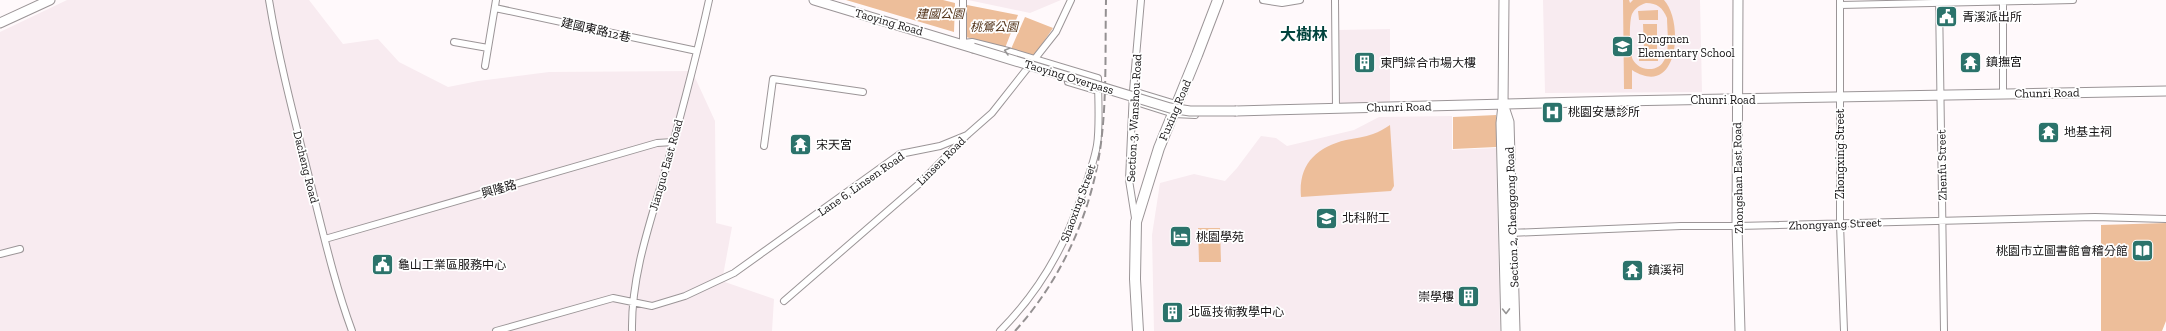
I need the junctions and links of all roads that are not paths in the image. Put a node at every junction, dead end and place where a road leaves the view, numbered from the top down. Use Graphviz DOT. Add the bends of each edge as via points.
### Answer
graph roads {
  1 [pos="50,0"];
  2 [pos="269,0"];
  3 [pos="496,0"];
  4 [pos="709,0"];
  5 [pos="814,0"];
  6 [pos="963,0"];
  7 [pos="1071,0"];
  8 [pos="1141,0"];
  9 [pos="1218,0"];
  10 [pos="1263,0"];
  11 [pos="1300,0"];
  12 [pos="1335,0"];
  13 [pos="1504,0"];
  14 [pos="1738,0"];
  15 [pos="2073,0"];
  16 [pos="2003,1"];
  17 [pos="827,2"];
  18 [pos="1840,2"];
  19 [pos="1939,2"];
  20 [pos="494,8"];
  21 [pos="0,23"];
  22 [pos="454,42"];
  23 [pos="963,43"];
  24 [pos="488,48"];
  25 [pos="974,48"];
  26 [pos="697,51"];
  27 [pos="1035,59"];
  28 [pos="1044,62"];
  29 [pos="485,66"];
  30 [pos="1027,69"];
  31 [pos="1040,72"];
  32 [pos="1098,78"];
  33 [pos="1098,91"];
  34 [pos="1133,91"];
  35 [pos="2166,91"];
  36 [pos="863,92"];
  37 [pos="2004,94"];
  38 [pos="1941,95"];
  39 [pos="1840,98"];
  40 [pos="1737,100"];
  41 [pos="1133,102"];
  42 [pos="1503,105"];
  43 [pos="1281,108"];
  44 [pos="1336,108"];
  45 [pos="1175,109"];
  46 [pos="1236,111"];
  47 [pos="967,135"];
  48 [pos="673,142"];
  49 [pos="764,146"];
  50 [pos="2166,219"];
  51 [pos="1943,221"];
  52 [pos="1136,222"];
  53 [pos="1840,224"];
  54 [pos="1738,226"];
  55 [pos="1508,233"];
  56 [pos="324,239"];
  57 [pos="20,249"];
  58 [pos="0,254"];
  59 [pos="784,301"];
  60 [pos="632,303"];
  61 [pos="352,331"];
  62 [pos="496,331"];
  63 [pos="632,331"];
  64 [pos="1000,331"];
  65 [pos="1138,331"];
  66 [pos="1506,331"];
  67 [pos="1515,331"];
  68 [pos="1740,331"];
  69 [pos="1844,331"];
  70 [pos="1944,331"];
  1 -- 21 [label="main road"];
  2 -- 56 [label="street, Dacheng Road" via="276,42"];
  3 -- 20 [label="street"];
  4 -- 26 [label="street, Jianguo East Road"];
  5 -- 17 [label="main road, Taoying Road"];
  6 -- 23 [label="street"];
  7 -- 27 [label="street, Linsen Road" via="1056,32"];
  8 -- 34 [label="street, Section 3, Wanshou Road"];
  9 -- 45 [label="main road, Fuxing Road"];
  10 -- 11 [label="street" via="1282,3"];
  12 -- 44 [label="street"];
  13 -- 42 [label="main road, Section 2, Chenggong Road"];
  14 -- 40 [label="main road, Zhongshan East Road"];
  15 -- 16 [label="street"];
  16 -- 19 [label="street"];
  16 -- 37 [label="street"];
  17 -- 23 [label="main road, Taoying Road"];
  18 -- 19 [label="street"];
  18 -- 39 [label="street, Zhongxing Street"];
  19 -- 38 [label="street, Zhenfu Street"];
  20 -- 24 [label="street"];
  20 -- 26 [label="street, 建國東路12巷"];
  22 -- 24 [label="street"];
  23 -- 25 [label="main road, Taoying Road"];
  27 -- 23 [label="street, Taoying Road, one-way" via="972,42"];
  23 -- 30 [label="street, Taoying Road" via="972,52"];
  24 -- 29 [label="street"];
  25 -- 46 [label="main road, Taoying Overpass, bridge" via="1170,108 1190,111"];
  26 -- 48 [label="street, Jianguo East Road"];
  27 -- 28 [label="street, Taoying Road"];
  27 -- 30 [label="street, Linsen Road"];
  28 -- 31 [label="street"];
  28 -- 32 [label="street, Taoying Road"];
  30 -- 31 [label="street, Taoying Road"];
  30 -- 47 [label="street, Linsen Road" via="992,113"];
  31 -- 33 [label="street, Taoying Road"];
  32 -- 33 [label="street, Shaoxing Street"];
  33 -- 64 [label="street, Shaoxing Street" via="1097,143 1068,234 1047,273 1016,315"];
  34 -- 41 [label="street, Section 3, Wanshou Road"];
  34 -- 45 [label="street, Chunri Road"];
  35 -- 37 [label="main road, Chunri Road"];
  36 -- 49 [label="street" via="773,79"];
  37 -- 38 [label="main road, Chunri Road"];
  38 -- 39 [label="main road, Chunri Road"];
  38 -- 51 [label="street, Zhenfu Street"];
  39 -- 40 [label="main road, Chunri Road"];
  39 -- 53 [label="street, Zhongxing Street"];
  40 -- 42 [label="main road, Chunri Road"];
  40 -- 54 [label="main road, Zhongshan East Road"];
  41 -- 45 [label="street, Chunri Road"];
  41 -- 52 [label="street, Section 3, Wanshou Road" via="1129,180"];
  42 -- 44 [label="main road, Chunri Road"];
  42 -- 55 [label="main road, Section 2, Chenggong Road" via="1509,122"];
  43 -- 44 [label="main road, Chunri Road"];
  43 -- 45 [label="street, Chunri Road"];
  43 -- 45 [label="street, Chunri Road" via="1235,115"];
  43 -- 46 [label="main road, Chunri Road"];
  45 -- 52 [label="main road, Fuxing Road" via="1159,148"];
  47 -- 59 [label="street, Linsen Road" via="920,183"];
  47 -- 60 [label="street, Lane 6, Linsen Road" via="940,146 900,154 734,273 685,296 652,306"];
  48 -- 56 [label="street, 興隆路" via="657,143"];
  48 -- 60 [label="street, Jianguo East Road" via="639,262"];
  50 -- 51 [label="street, Zhongyang Street" via="2095,217"];
  51 -- 53 [label="street, Zhongyang Street"];
  51 -- 70 [label="street, Zhenfu Street"];
  52 -- 65 [label="main road, Section 3, Wanshou Road" via="1135,279"];
  53 -- 54 [label="street, Zhongyang Street"];
  53 -- 69 [label="street, Zhongxing Street"];
  54 -- 55 [label="street, Zhongyang Street"];
  54 -- 68 [label="main road, Zhongshan East Road"];
  55 -- 66 [label="main road, Section 2, Chenggong Road, one-way"];
  55 -- 67 [label="main road, Section 2, Chenggong Road"];
  56 -- 61 [label="street, Dacheng Road"];
  57 -- 58 [label="street"];
  60 -- 62 [label="street, Lane 6, Linsen Road" via="613,298"];
  60 -- 63 [label="street, Jianguo East Road"];
}
